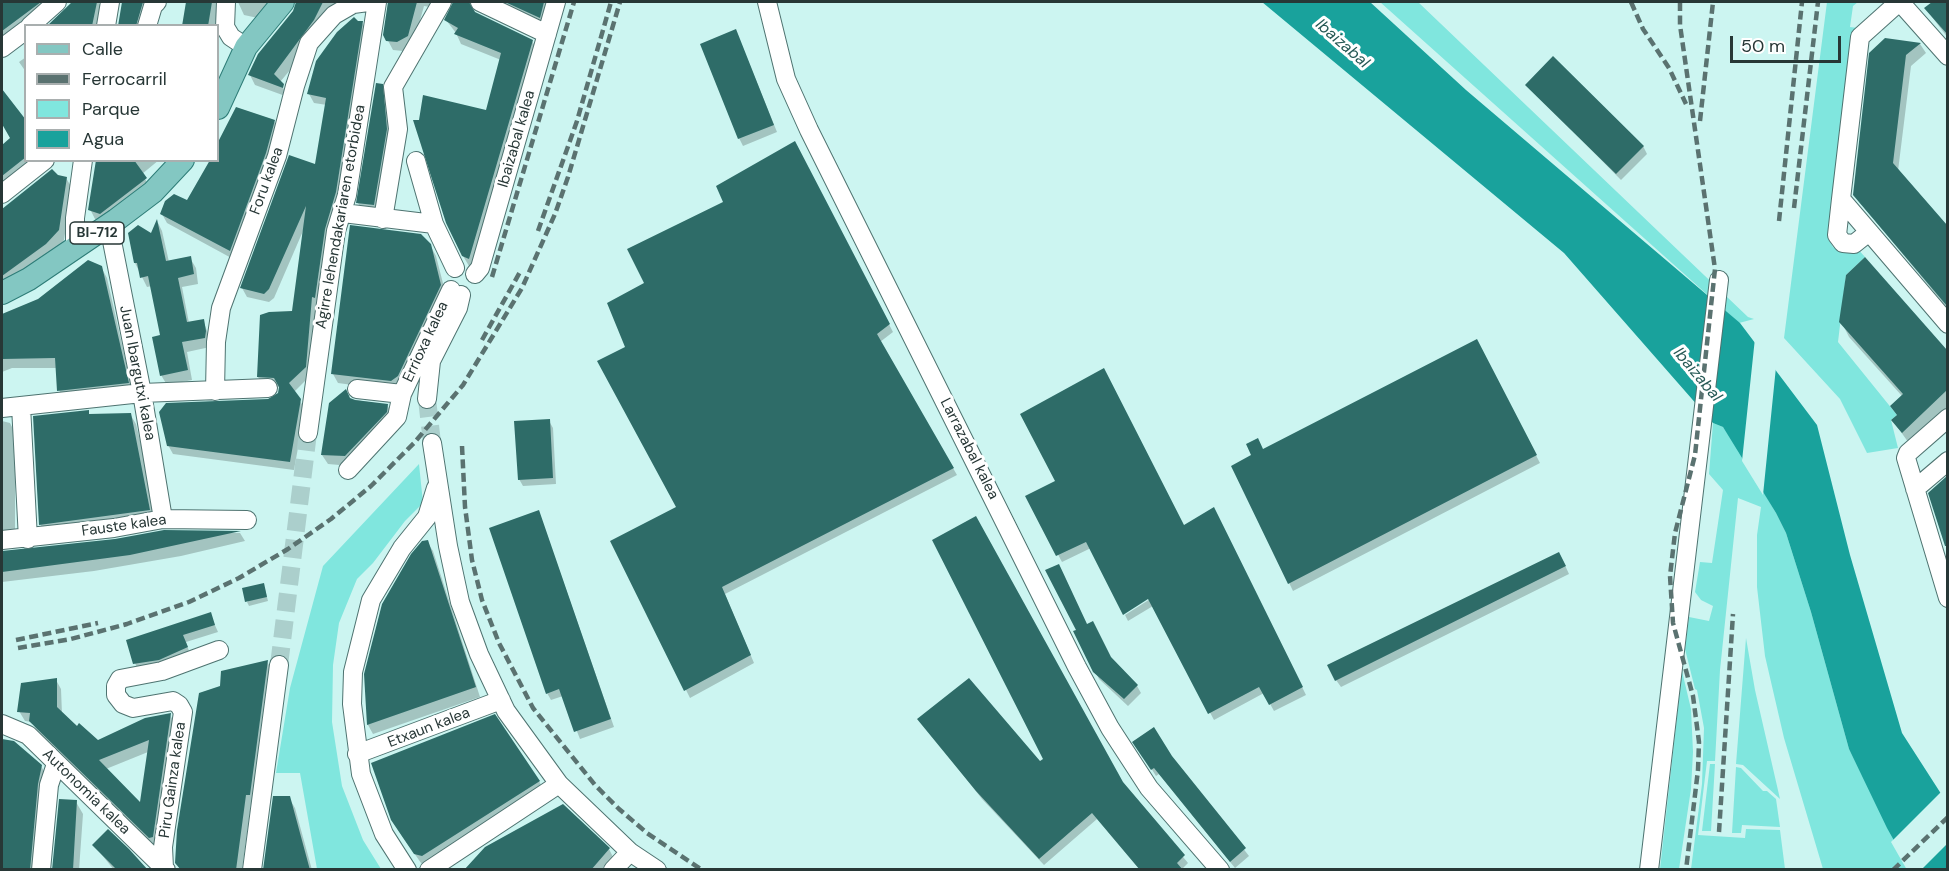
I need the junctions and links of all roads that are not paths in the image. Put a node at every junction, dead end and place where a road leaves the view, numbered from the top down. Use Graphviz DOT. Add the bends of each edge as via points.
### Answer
graph roads {
  1 [pos="57,2"];
  2 [pos="110,2"];
  3 [pos="157,2"];
  4 [pos="226,2"];
  5 [pos="283,2"];
  6 [pos="368,2"];
  7 [pos="377,2"];
  8 [pos="442,2"];
  9 [pos="480,2"];
  10 [pos="556,2"];
  11 [pos="767,2"];
  12 [pos="1899,2"];
  13 [pos="32,24"];
  14 [pos="106,24"];
  15 [pos="148,24"];
  16 [pos="24,32"];
  17 [pos="547,34"];
  18 [pos="246,47"];
  19 [pos="2,48"];
  20 [pos="1947,56"];
  21 [pos="219,106"];
  22 [pos="416,161"];
  23 [pos="43,162"];
  24 [pos="82,162"];
  25 [pos="181,162"];
  26 [pos="2,195"];
  27 [pos="1841,200"];
  28 [pos="343,213"];
  29 [pos="383,219"];
  30 [pos="434,224"];
  31 [pos="106,227"];
  32 [pos="1869,232"];
  33 [pos="75,248"];
  34 [pos="455,268"];
  35 [pos="475,274"];
  36 [pos="1719,280"];
  37 [pos="2,293"];
  38 [pos="456,293"];
  39 [pos="1947,324"];
  40 [pos="268,388"];
  41 [pos="357,388"];
  42 [pos="215,391"];
  43 [pos="142,393"];
  44 [pos="402,394"];
  45 [pos="427,399"];
  46 [pos="21,406"];
  47 [pos="2,408"];
  48 [pos="1947,418"];
  49 [pos="308,433"];
  50 [pos="432,443"];
  51 [pos="1947,461"];
  52 [pos="348,470"];
  53 [pos="437,480"];
  54 [pos="1915,489"];
  55 [pos="163,519"];
  56 [pos="248,520"];
  57 [pos="418,529"];
  58 [pos="28,538"];
  59 [pos="2,540"];
  60 [pos="448,546"];
  61 [pos="1947,598"];
  62 [pos="219,650"];
  63 [pos="279,665"];
  64 [pos="501,700"];
  65 [pos="2,724"];
  66 [pos="357,754"];
  67 [pos="56,764"];
  68 [pos="559,784"];
  69 [pos="630,852"];
  70 [pos="165,869"];
  71 [pos="41,870"];
  72 [pos="252,870"];
  73 [pos="407,870"];
  74 [pos="429,870"];
  75 [pos="613,870"];
  76 [pos="657,870"];
  77 [pos="1220,870"];
  78 [pos="1649,870"];
  1 -- 13 [label="street"];
  2 -- 14 [label="street"];
  3 -- 15 [label="street"];
  4 -- 18 [label="street" via="225,27 231,37"];
  5 -- 18 [label="main road"];
  6 -- 42 [label="street, Foru kalea" via="353,4 334,15 309,44 277,156 221,308"];
  7 -- 28 [label="street, Agirre lehendakariaren etorbidea"];
  8 -- 29 [label="street" via="393,87 399,129"];
  9 -- 17 [label="street"];
  10 -- 17 [label="street, Ibaizabal kalea"];
  11 -- 77 [label="street, Larrazabal kalea" via="786,79 809,130 1083,677 1149,788"];
  12 -- 20 [label="street"];
  12 -- 27 [label="street" via="1860,37"];
  16 -- 19 [label="street"];
  17 -- 35 [label="street, Ibaizabal kalea" via="480,268"];
  18 -- 21 [label="main road"];
  22 -- 30 [label="street"];
  23 -- 26 [label="street"];
  24 -- 33 [label="street"];
  25 -- 31 [label="main road, BI-712" via="153,192"];
  27 -- 32 [label="street"];
  27 -- 32 [label="street" via="1837,235 1843,243 1854,244"];
  28 -- 29 [label="street"];
  28 -- 49 [label="street, Agirre lehendakariaren etorbidea" via="336,231"];
  29 -- 30 [label="street"];
  30 -- 34 [label="street"];
  31 -- 33 [label="main road, BI-712"];
  31 -- 43 [label="street, Juan Ibargutxi kalea"];
  32 -- 39 [label="street"];
  33 -- 37 [label="main road, BI-712"];
  34 -- 35 [label="street" via="468,268"];
  34 -- 38 [label="street" via="448,278"];
  35 -- 38 [label="street" via="473,290"];
  36 -- 78 [label="street"];
  38 -- 44 [label="street, Errioxa kalea"];
  38 -- 45 [label="street" via="458,308 431,361"];
  40 -- 42 [label="street"];
  41 -- 44 [label="street, Errioxa kalea"];
  42 -- 43 [label="street"];
  43 -- 46 [label="street"];
  43 -- 55 [label="street, Juan Ibargutxi kalea"];
  44 -- 52 [label="street, Errioxa kalea" via="397,417"];
  46 -- 47 [label="street"];
  46 -- 58 [label="street"];
  48 -- 54 [label="street" via="1908,453"];
  50 -- 53 [label="street"];
  51 -- 54 [label="street"];
  53 -- 57 [label="street" via="435,498"];
  53 -- 60 [label="street"];
  54 -- 61 [label="street"];
  55 -- 56 [label="street, Fauste kalea"];
  55 -- 58 [label="street, Fauste kalea"];
  57 -- 60 [label="street" via="433,532"];
  57 -- 66 [label="street" via="382,579 363,621 353,672"];
  58 -- 59 [label="street, Fauste kalea"];
  60 -- 64 [label="street" via="460,602"];
  62 -- 70 [label="street, Piru Gainza kalea" via="162,671 120,679 117,686 116,695 133,708 173,701 183,712 163,847"];
  63 -- 72 [label="street"];
  64 -- 66 [label="street, Etxaun kalea"];
  64 -- 68 [label="street"];
  65 -- 67 [label="street, Autonomia kalea" via="28,735"];
  66 -- 73 [label="street" via="384,834"];
  67 -- 70 [label="street, Autonomia kalea"];
  67 -- 71 [label="street" via="49,785"];
  68 -- 69 [label="street"];
  68 -- 74 [label="street"];
  69 -- 75 [label="street"];
  69 -- 76 [label="street"];
}
